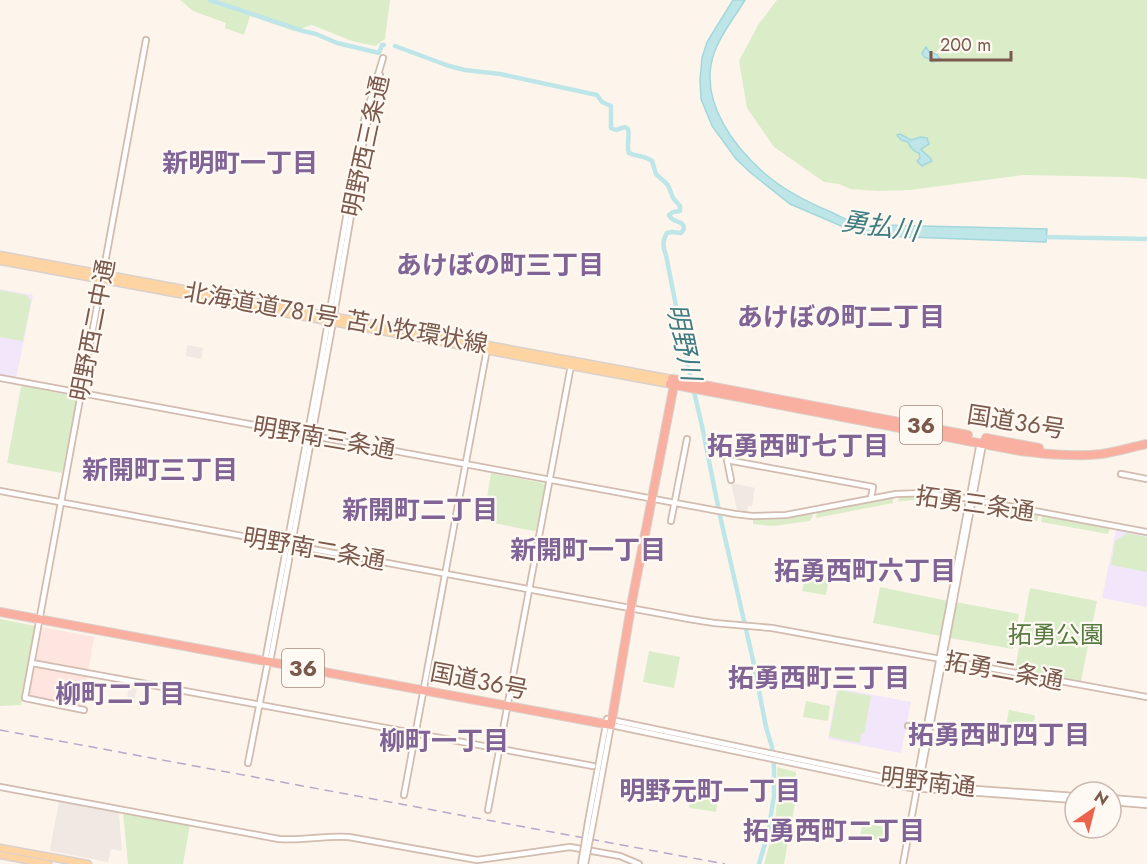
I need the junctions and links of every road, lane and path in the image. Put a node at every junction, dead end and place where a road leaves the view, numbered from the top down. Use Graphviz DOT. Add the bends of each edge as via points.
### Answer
graph roads {
  1 [pos="146,40"];
  2 [pos="0,255"];
  3 [pos="0,261"];
  4 [pos="103,277"];
  5 [pos="331,319"];
  6 [pos="488,348"];
  7 [pos="571,364"];
  8 [pos="0,378"];
  9 [pos="671,383"];
  10 [pos="81,394"];
  11 [pos="309,436"];
  12 [pos="687,439"];
  13 [pos="1147,439"];
  14 [pos="982,441"];
  15 [pos="1147,444"];
  16 [pos="465,464"];
  17 [pos="1121,474"];
  18 [pos="1147,478"];
  19 [pos="549,480"];
  20 [pos="730,480"];
  21 [pos="0,491"];
  22 [pos="871,498"];
  23 [pos="650,499"];
  24 [pos="971,499"];
  25 [pos="61,502"];
  26 [pos="674,503"];
  27 [pos="671,521"];
  28 [pos="1147,532"];
  29 [pos="289,545"];
  30 [pos="445,574"];
  31 [pos="529,589"];
  32 [pos="0,607"];
  33 [pos="629,608"];
  34 [pos="0,612"];
  35 [pos="40,617"];
  36 [pos="268,658"];
  37 [pos="941,659"];
  38 [pos="32,663"];
  39 [pos="424,688"];
  40 [pos="1147,697"];
  41 [pos="508,704"];
  42 [pos="259,705"];
  43 [pos="84,710"];
  44 [pos="609,722"];
  45 [pos="908,726"];
  46 [pos="928,730"];
  47 [pos="416,734"];
  48 [pos="499,750"];
  49 [pos="249,763"];
  50 [pos="593,766"];
  51 [pos="918,786"];
  52 [pos="0,787"];
  53 [pos="404,795"];
  54 [pos="1063,797"];
  55 [pos="1123,801"];
  56 [pos="1147,803"];
  57 [pos="488,810"];
  58 [pos="0,848"];
  59 [pos="0,855"];
  60 [pos="48,864"];
  61 [pos="88,864"];
  62 [pos="583,864"];
  63 [pos="639,864"];
  64 [pos="903,864"];
  1 -- 4 [label="street, 明野西二中通"];
  2 -- 4 [label="main road, 北海道道781号 苫小牧環状線"];
  3 -- 4 [label="main road, 北海道道781号 苫小牧環状線"];
  4 -- 5 [label="main road, 北海道道781号 苫小牧環状線"];
  4 -- 10 [label="street, 明野西二中通"];
  5 -- 5 [label="street, 明野西三条通" via="361,131 383,58 365,133"];
  5 -- 6 [label="main road, 北海道道781号 苫小牧環状線"];
  5 -- 11 [label="street, 明野西三条通"];
  6 -- 7 [label="main road, 北海道道781号 苫小牧環状線"];
  6 -- 16 [label="street"];
  7 -- 9 [label="main road, 北海道道781号 苫小牧環状線"];
  7 -- 19 [label="street"];
  8 -- 10 [label="street, 明野南三条通"];
  9 -- 14 [label="highway, 国道36号 / 36"];
  9 -- 23 [label="highway"];
  10 -- 11 [label="street, 明野南三条通"];
  10 -- 25 [label="street, 明野西二中通"];
  11 -- 16 [label="street, 明野南三条通"];
  11 -- 29 [label="street, 明野西三条通"];
  12 -- 26 [label="street"];
  13 -- 14 [label="highway, 国道36号 / 36" via="1075,451"];
  14 -- 15 [label="highway, 国道36号 / 36" via="1020,451 1075,456"];
  14 -- 24 [label="street"];
  16 -- 19 [label="street, 明野南三条通"];
  16 -- 30 [label="street"];
  17 -- 18 [label="street"];
  19 -- 23 [label="street, 明野南三条通"];
  19 -- 31 [label="street"];
  20 -- 22 [label="street" via="727,460 873,487"];
  21 -- 25 [label="street, 明野南二条通"];
  22 -- 24 [label="street, 拓勇三条通" via="925,493"];
  22 -- 26 [label="street, 拓勇三条通" via="786,515 760,516"];
  23 -- 26 [label="street"];
  23 -- 33 [label="highway"];
  24 -- 28 [label="street, 拓勇三条通"];
  24 -- 37 [label="street"];
  25 -- 29 [label="street, 明野南二条通"];
  25 -- 35 [label="street, 明野西二中通"];
  26 -- 27 [label="street"];
  29 -- 30 [label="street, 明野南二条通"];
  29 -- 36 [label="street, 明野西三条通"];
  30 -- 31 [label="street, 明野南二条通"];
  30 -- 39 [label="street"];
  31 -- 33 [label="street, 明野南二条通"];
  31 -- 41 [label="street"];
  32 -- 35 [label="highway, 国道36号 / 36"];
  33 -- 37 [label="street, 拓勇二条通"];
  33 -- 44 [label="highway"];
  34 -- 35 [label="highway, 国道36号 / 36"];
  35 -- 36 [label="highway, 国道36号 / 36"];
  35 -- 38 [label="street, 明野西二中通"];
  36 -- 39 [label="highway, 国道36号 / 36"];
  36 -- 42 [label="street, 明野西三条通"];
  37 -- 40 [label="street, 拓勇二条通"];
  37 -- 46 [label="street"];
  38 -- 42 [label="street"];
  38 -- 43 [label="street, 明野西二中通" via="25,698"];
  39 -- 41 [label="highway, 国道36号 / 36"];
  39 -- 47 [label="street"];
  41 -- 44 [label="highway, 国道36号 / 36"];
  41 -- 48 [label="street"];
  42 -- 47 [label="street"];
  42 -- 49 [label="street, 明野西三条通"];
  44 -- 51 [label="street, 明野南通"];
  44 -- 62 [label="street, bridge"];
  45 -- 46 [label="street"];
  46 -- 51 [label="street"];
  47 -- 48 [label="street"];
  47 -- 53 [label="street"];
  48 -- 50 [label="street"];
  48 -- 57 [label="street"];
  51 -- 54 [label="street, 明野南通"];
  51 -- 64 [label="street"];
  52 -- 63 [label="street" via="279,839 349,837 477,860 570,846"];
  55 -- 56 [label="street"];
  58 -- 61 [label="main road"];
  59 -- 60 [label="main road"];
}
